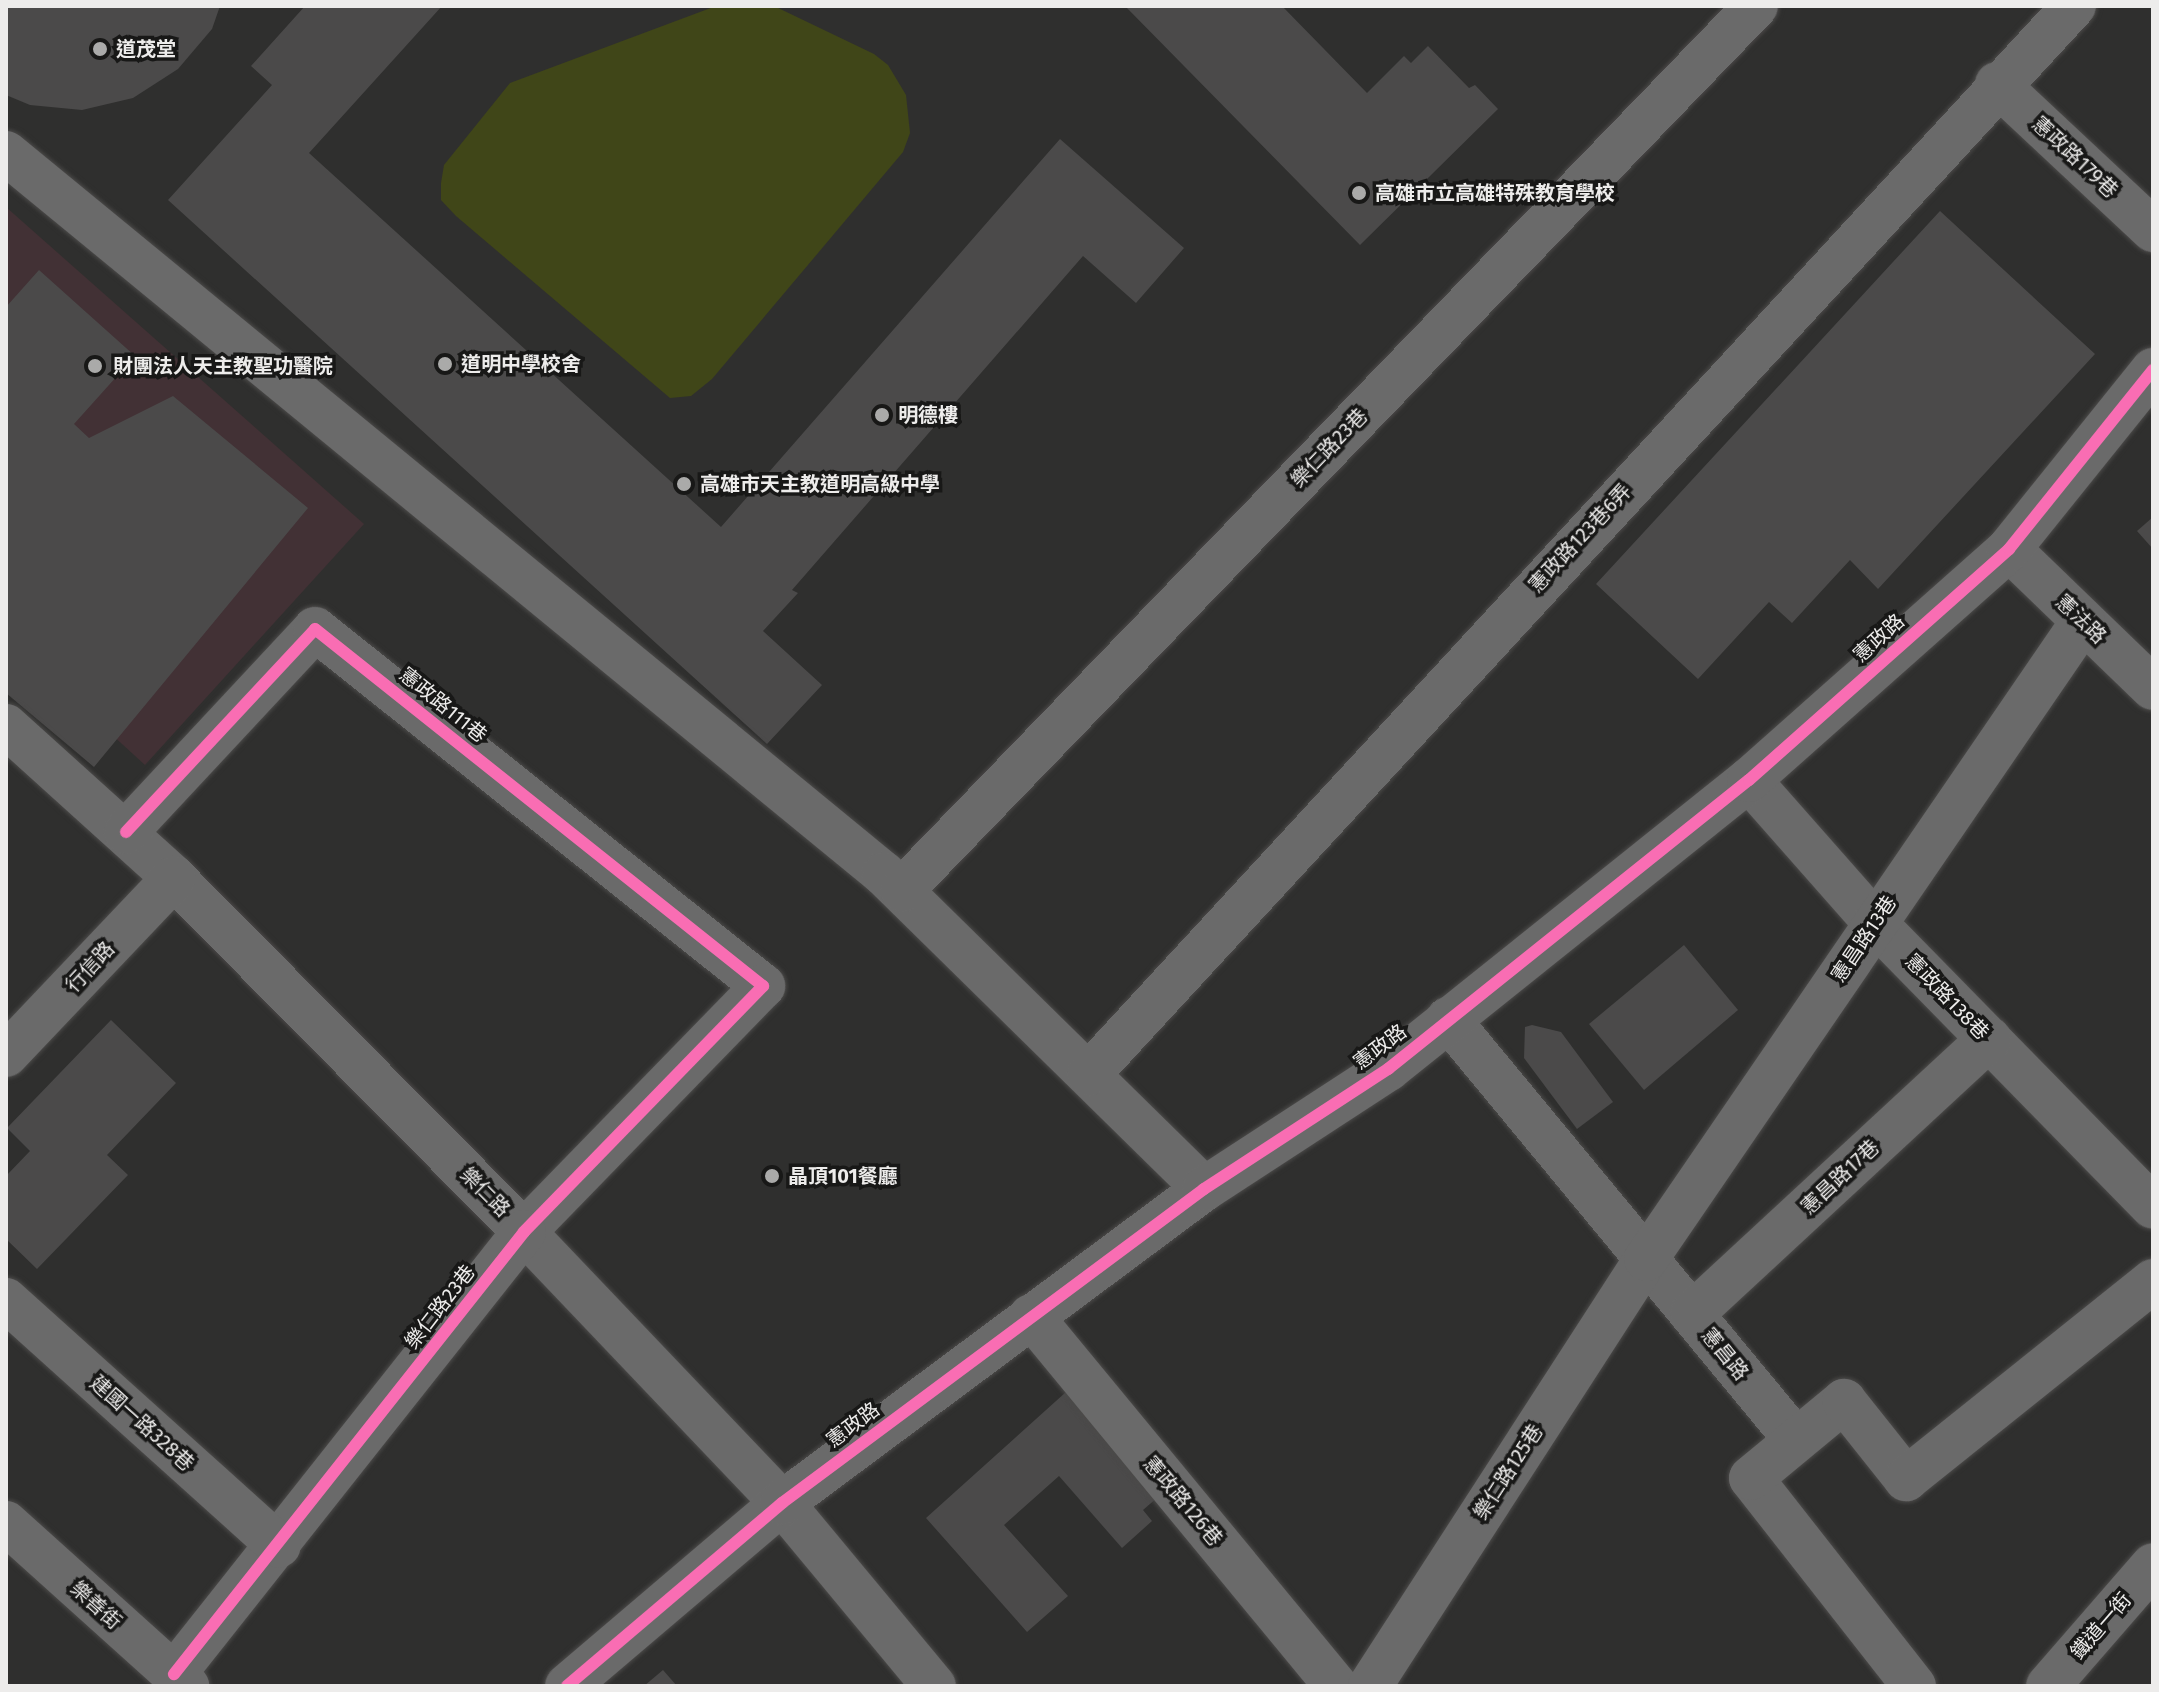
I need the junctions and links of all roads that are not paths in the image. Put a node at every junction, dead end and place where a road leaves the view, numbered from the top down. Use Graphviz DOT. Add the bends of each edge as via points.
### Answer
graph roads {
  1 [pos="1756,6"];
  2 [pos="2074,6"];
  3 [pos="1997,84"];
  4 [pos="6,153"];
  5 [pos="2153,230"];
  6 [pos="2153,370"];
  7 [pos="2009,549"];
  8 [pos="2083,621"];
  9 [pos="2153,688"];
  10 [pos="6,726"];
  11 [pos="1749,780"];
  12 [pos="126,832"];
  13 [pos="174,878"];
  14 [pos="893,882"];
  15 [pos="1875,923"];
  16 [pos="763,986"];
  17 [pos="1448,1019"];
  18 [pos="1989,1039"];
  19 [pos="6,1055"];
  20 [pos="1089,1074"];
  21 [pos="1204,1189"];
  22 [pos="2153,1207"];
  23 [pos="524,1232"];
  24 [pos="1646,1259"];
  25 [pos="2153,1281"];
  26 [pos="6,1300"];
  27 [pos="1692,1314"];
  28 [pos="1031,1316"];
  29 [pos="1796,1440"];
  30 [pos="782,1503"];
  31 [pos="6,1523"];
  32 [pos="279,1546"];
  33 [pos="2153,1565"];
  34 [pos="180,1680"];
  35 [pos="567,1686"];
  36 [pos="934,1686"];
  37 [pos="1336,1686"];
  38 [pos="1370,1686"];
  39 [pos="1914,1686"];
  40 [pos="2048,1686"];
  1 -- 14 [label="street, 樂仁路23巷"];
  2 -- 3 [label="street, 憲政路123巷6弄"];
  3 -- 5 [label="street, 憲政路179巷"];
  3 -- 20 [label="street, 憲政路123巷6弄"];
  4 -- 14 [label="street"];
  6 -- 7 [label="street, 憲政路"];
  7 -- 8 [label="street, 憲法路"];
  7 -- 11 [label="street, 憲政路"];
  8 -- 9 [label="street, 憲法路"];
  8 -- 15 [label="street, 憲昌路13巷"];
  10 -- 12 [label="street, 樂仁路"];
  11 -- 15 [label="street, 憲政路138巷"];
  11 -- 17 [label="street, 憲政路"];
  12 -- 13 [label="street, 樂仁路"];
  12 -- 16 [label="street, 憲政路111巷" via="315,629"];
  13 -- 19 [label="street, 行信路"];
  13 -- 23 [label="street, 樂仁路"];
  14 -- 20 [label="street"];
  15 -- 18 [label="street, 憲政路138巷"];
  15 -- 24 [label="street, 憲昌路13巷"];
  16 -- 23 [label="street, 樂仁路23巷"];
  17 -- 21 [label="street, 憲政路" via="1388,1069"];
  17 -- 24 [label="street, 憲昌路"];
  18 -- 22 [label="street, 憲政路138巷"];
  18 -- 27 [label="street, 憲昌路17巷"];
  20 -- 21 [label="street"];
  21 -- 28 [label="street, 憲政路"];
  23 -- 30 [label="street, 樂仁路"];
  23 -- 32 [label="street, 樂仁路23巷"];
  24 -- 27 [label="street, 憲昌路"];
  24 -- 38 [label="street, 樂仁路125巷"];
  25 -- 29 [label="street" via="1906,1479 1844,1401"];
  26 -- 32 [label="street, 建國一路328巷"];
  27 -- 29 [label="street, 憲昌路"];
  28 -- 30 [label="street, 憲政路"];
  28 -- 37 [label="street, 憲政路126巷"];
  29 -- 39 [label="street" via="1751,1478"];
  30 -- 35 [label="street, 憲政路"];
  30 -- 36 [label="street, 樂仁路"];
  31 -- 34 [label="street, 樂善街"];
  32 -- 34 [label="street, 樂仁路23巷"];
  33 -- 40 [label="street, 鐵道一街"];
}
